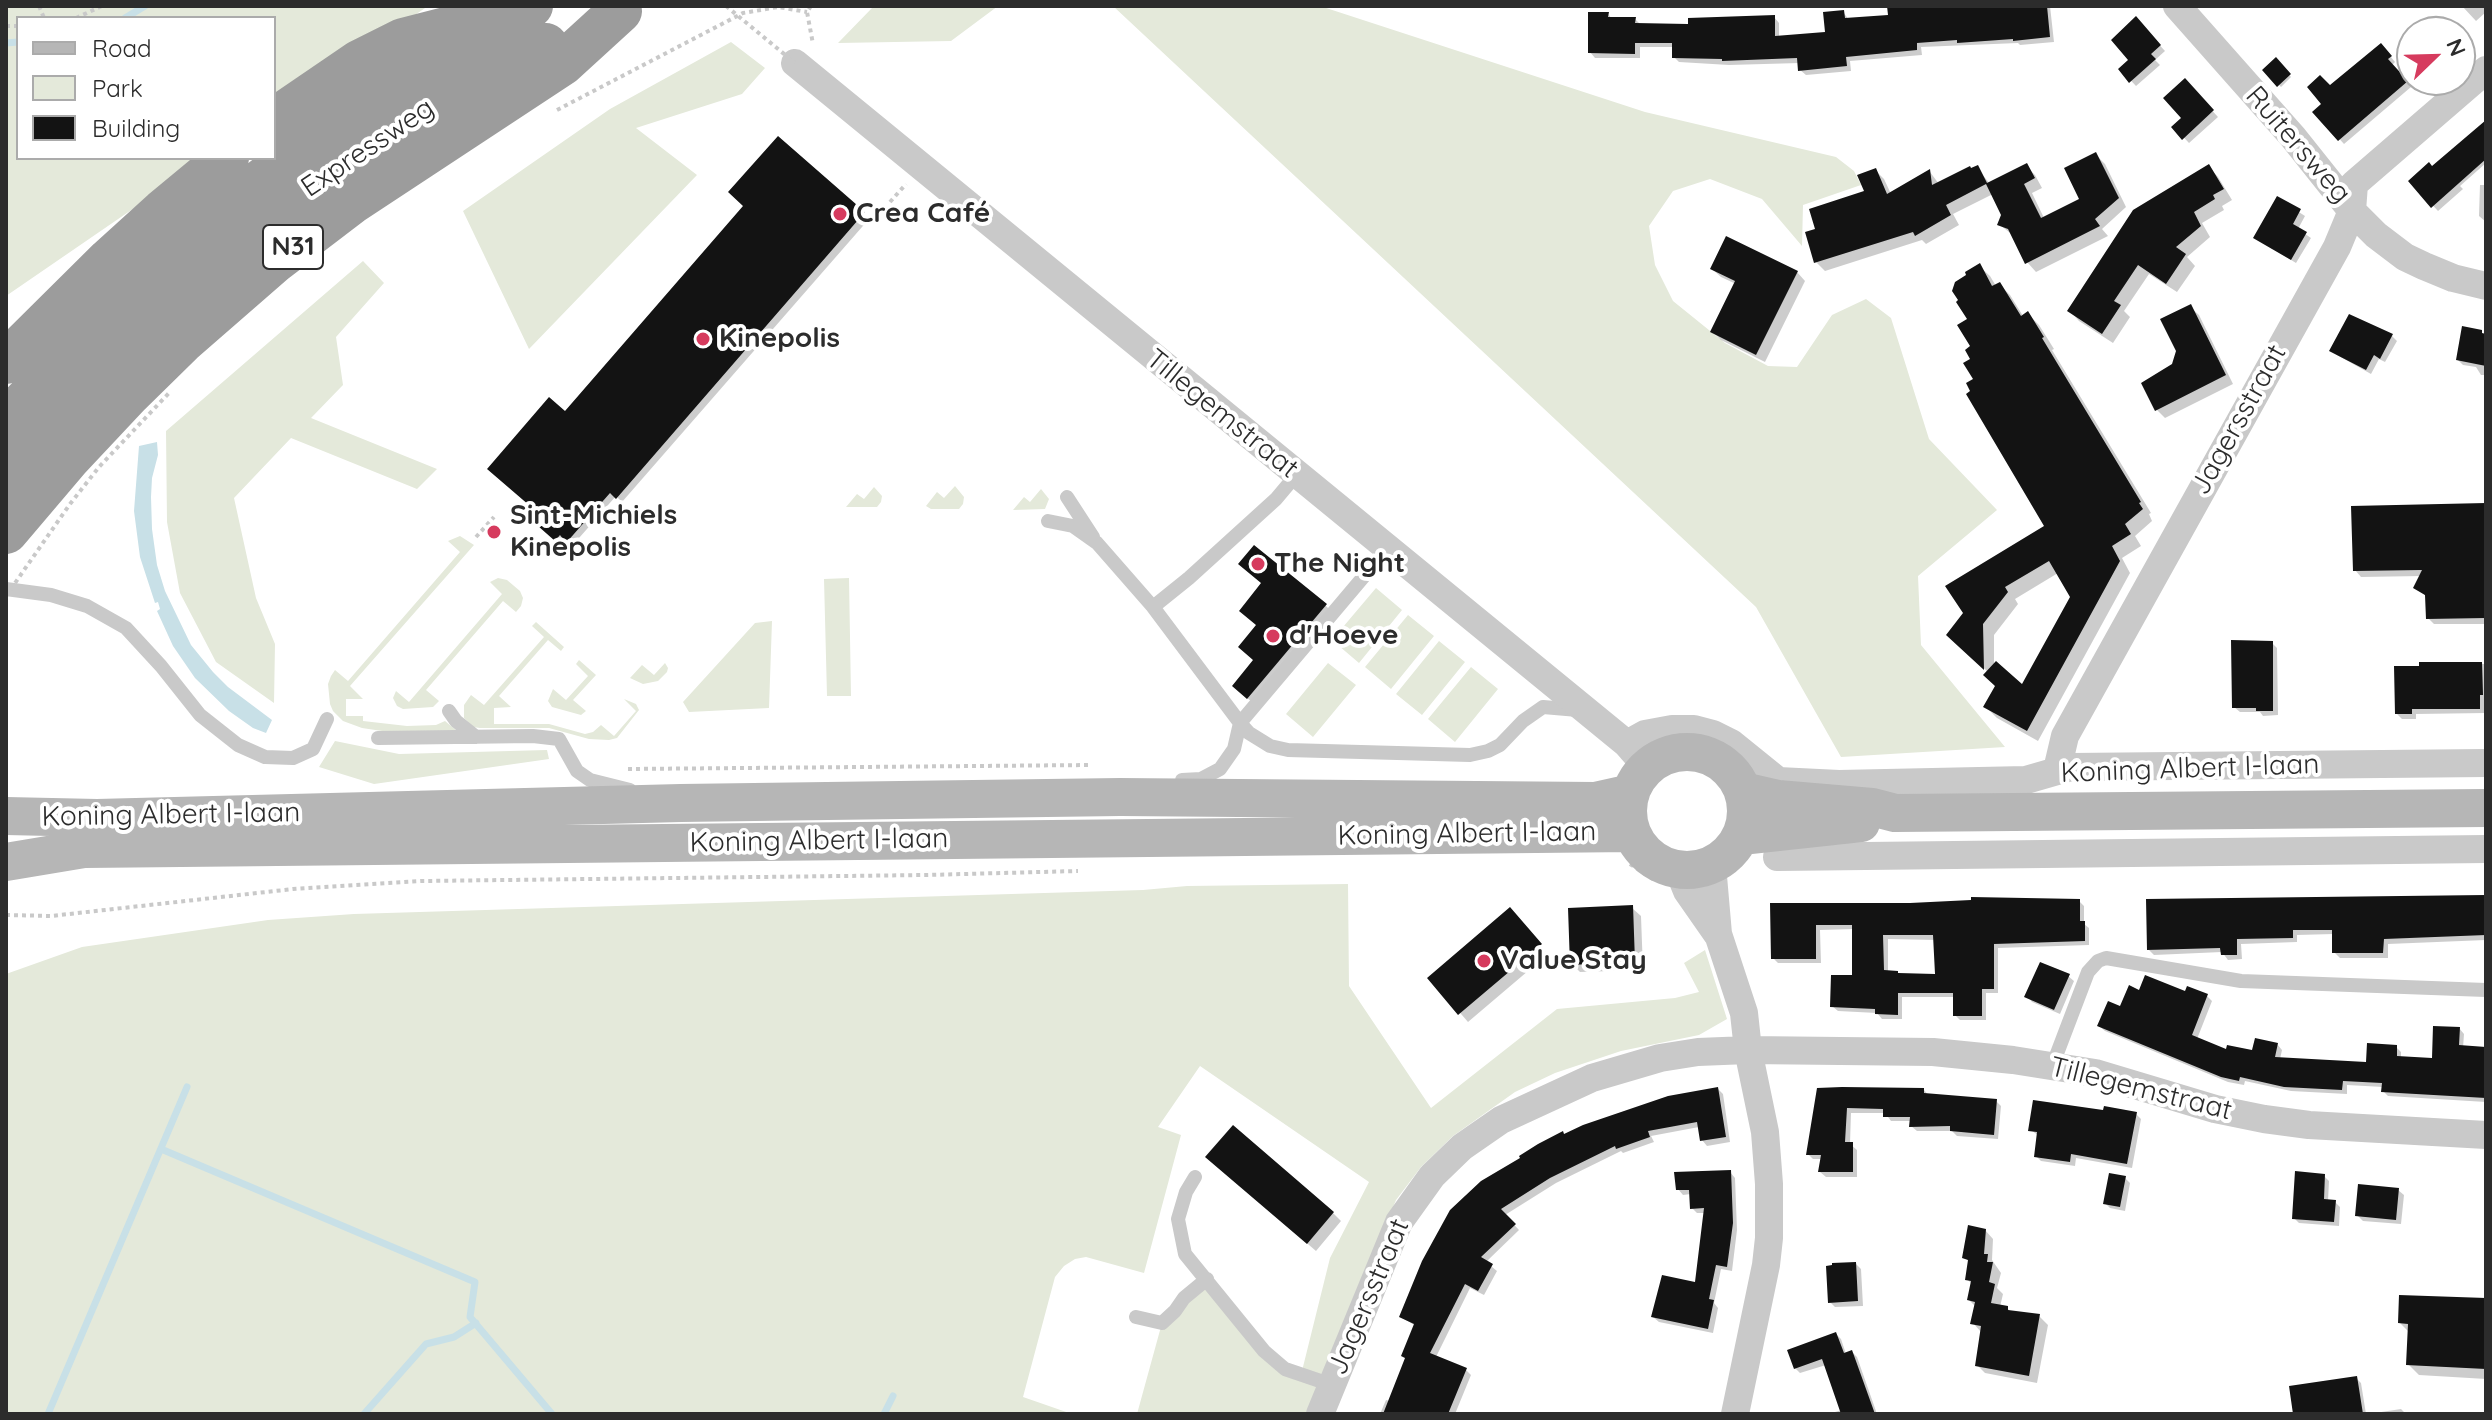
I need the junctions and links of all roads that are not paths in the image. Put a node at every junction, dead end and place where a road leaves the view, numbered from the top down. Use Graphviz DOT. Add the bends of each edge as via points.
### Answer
graph roads {
  1 [pos="2177,6"];
  2 [pos="625,8"];
  3 [pos="523,10"];
  4 [pos="804,70"];
  5 [pos="2486,70"];
  6 [pos="276,119"];
  7 [pos="225,160"];
  8 [pos="2352,211"];
  9 [pos="2486,286"];
  10 [pos="6,362"];
  11 [pos="6,421"];
  12 [pos="1297,474"];
  13 [pos="6,477"];
  14 [pos="1067,497"];
  15 [pos="1048,521"];
  16 [pos="6,532"];
  17 [pos="1097,543"];
  18 [pos="1387,549"];
  19 [pos="6,589"];
  20 [pos="1153,607"];
  21 [pos="1544,678"];
  22 [pos="1543,707"];
  23 [pos="1584,710"];
  24 [pos="449,711"];
  25 [pos="327,719"];
  26 [pos="1240,723"];
  27 [pos="476,737"];
  28 [pos="378,738"];
  29 [pos="2486,763"];
  30 [pos="1635,768"];
  31 [pos="2057,770"];
  32 [pos="1743,791"];
  33 [pos="1120,797"];
  34 [pos="681,803"];
  35 [pos="2486,808"];
  36 [pos="6,816"];
  37 [pos="1878,824"];
  38 [pos="1741,836"];
  39 [pos="1627,848"];
  40 [pos="2486,849"];
  41 [pos="1777,857"];
  42 [pos="6,862"];
  43 [pos="1692,875"];
  44 [pos="2486,990"];
  45 [pos="1748,1050"];
  46 [pos="2053,1064"];
  47 [pos="2486,1135"];
  48 [pos="1195,1177"];
  49 [pos="1207,1279"];
  50 [pos="1136,1317"];
  51 [pos="1332,1385"];
  52 [pos="1320,1414"];
  53 [pos="1735,1414"];
  1 -- 8 [label="street, Ruitersweg"];
  2 -- 13 [label="highway, Expressweg / N31" via="444,96 309,186 154,315"];
  2 -- 16 [label="highway, N31" via="562,64 351,203 275,261 129,394"];
  3 -- 6 [label="highway, N31" via="403,40 359,62"];
  3 -- 11 [label="highway, Expressweg / N31" via="349,118 221,212 133,290"];
  4 -- 12 [label="street, Tillegemstraat"];
  5 -- 8 [label="street, Ruitersweg" via="2354,184"];
  7 -- 10 [label="highway" via="109,260"];
  8 -- 9 [label="street" via="2405,257"];
  8 -- 31 [label="street, Jagersstraat" via="2337,247 2065,736"];
  12 -- 18 [label="street, Tillegemstraat"];
  12 -- 20 [label="lane" via="1276,499"];
  14 -- 17 [label="lane"];
  15 -- 17 [label="lane" via="1073,526"];
  17 -- 20 [label="lane"];
  18 -- 21 [label="street, Tillegemstraat"];
  18 -- 26 [label="lane"];
  19 -- 25 [label="lane" via="87,606 126,628 200,715 238,745 265,757 293,758 313,749"];
  20 -- 26 [label="lane"];
  21 -- 22 [label="lane"];
  21 -- 23 [label="street, Tillegemstraat"];
  22 -- 23 [label="lane"];
  22 -- 26 [label="lane" via="1500,745 1470,755 1288,750 1270,746"];
  23 -- 30 [label="street, Tillegemstraat"];
  24 -- 27 [label="lane"];
  26 -- 33 [label="lane" via="1234,749 1220,769 1201,779"];
  27 -- 28 [label="lane"];
  27 -- 34 [label="lane" via="559,739 577,771 590,780"];
  29 -- 31 [label="street, Koning Albert I-laan"];
  30 -- 31 [label="street, Koning Albert I-laan" via="1645,734 1694,729 1731,743 1778,781 2026,780"];
  30 -- 32 [label="main road, Koning Albert I-laan" via="1693,752 1724,765"];
  30 -- 33 [label="main road, Koning Albert I-laan" via="1595,801"];
  30 -- 39 [label="main road, Koning Albert I-laan"];
  32 -- 37 [label="main road, Koning Albert I-laan"];
  32 -- 38 [label="main road"];
  33 -- 34 [label="main road, Koning Albert I-laan"];
  34 -- 36 [label="main road, Koning Albert I-laan"];
  35 -- 37 [label="main road, Koning Albert I-laan"];
  37 -- 38 [label="main road, Koning Albert I-laan"];
  37 -- 40 [label="street, Koning Albert I-laan"];
  37 -- 41 [label="street, Koning Albert I-laan"];
  38 -- 43 [label="main road" via="1731,850"];
  39 -- 42 [label="main road, Koning Albert I-laan" via="84,849"];
  39 -- 43 [label="main road, Koning Albert I-laan" via="1641,847 1652,859"];
  43 -- 45 [label="street" via="1744,1013"];
  44 -- 46 [label="lane" via="2241,981 2106,958 2088,972"];
  45 -- 46 [label="street, Tillegemstraat" via="1933,1052"];
  45 -- 51 [label="street, Jagersstraat" via="1660,1058 1609,1072 1501,1120 1462,1147 1425,1184 1399,1222"];
  45 -- 53 [label="street" via="1765,1132 1770,1214 1766,1265"];
  46 -- 47 [label="street, Tillegemstraat" via="2264,1119"];
  48 -- 49 [label="lane" via="1178,1219 1185,1254"];
  49 -- 50 [label="lane" via="1162,1323"];
  49 -- 51 [label="lane" via="1264,1351 1285,1369"];
  51 -- 52 [label="street, Jagersstraat"];
}
